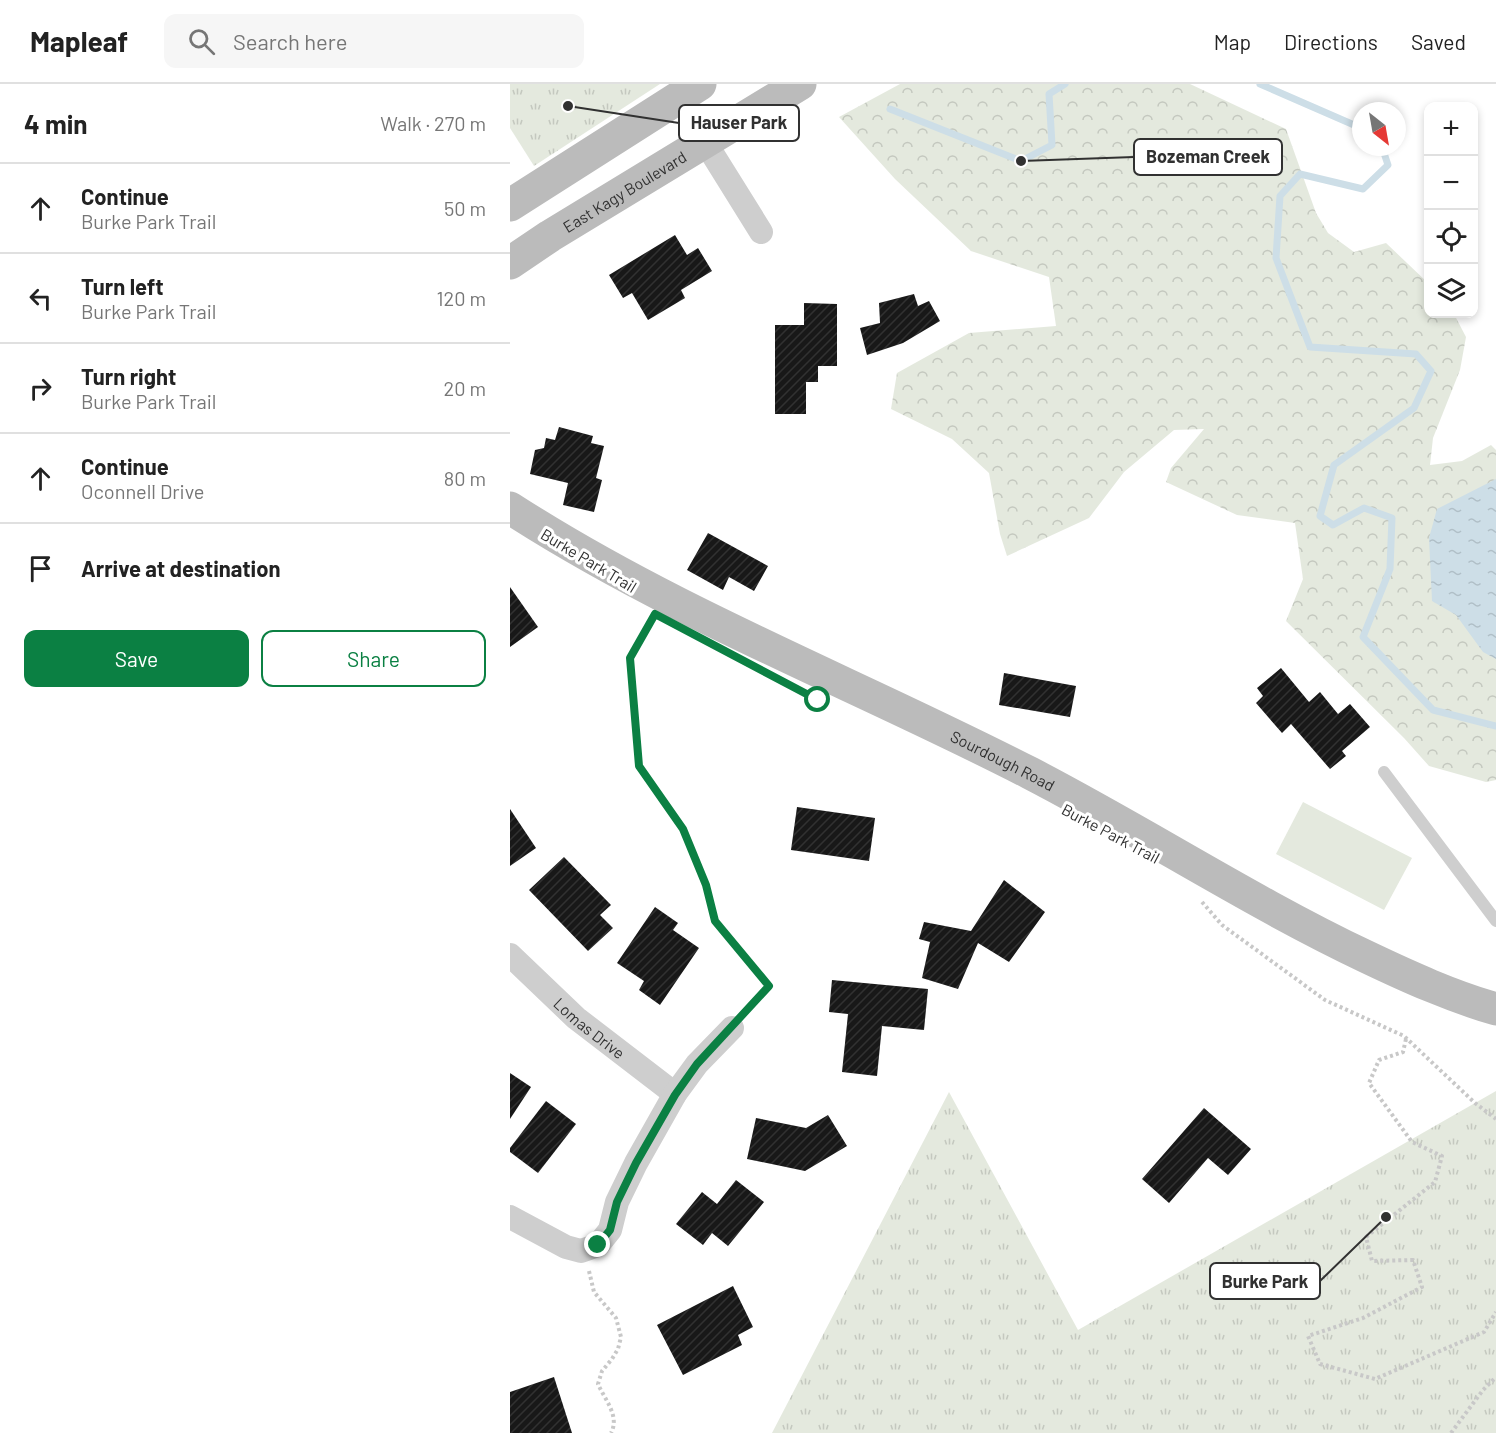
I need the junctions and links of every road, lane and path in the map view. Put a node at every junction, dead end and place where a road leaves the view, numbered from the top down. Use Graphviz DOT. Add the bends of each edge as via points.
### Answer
graph roads {
  1 [pos="700,84"];
  2 [pos="800,84"];
  3 [pos="705,142"];
  4 [pos="510,205"];
  5 [pos="761,232"];
  6 [pos="510,263"];
  7 [pos="510,508"];
  8 [pos="655,614"];
  9 [pos="1384,772"];
  10 [pos="1196,895"];
  11 [pos="1496,921"];
  12 [pos="510,955"];
  13 [pos="1496,1009"];
  14 [pos="732,1028"];
  15 [pos="1406,1039"];
  16 [pos="675,1095"];
  17 [pos="1496,1119"];
  18 [pos="510,1217"];
  19 [pos="587,1249"];
  20 [pos="1496,1312"];
  21 [pos="1496,1377"];
  22 [pos="611,1433"];
  23 [pos="1450,1433"];
  1 -- 4 [label="street"];
  2 -- 3 [label="street, East Kagy Boulevard"];
  3 -- 5 [label="street"];
  3 -- 6 [label="street, East Kagy Boulevard"];
  7 -- 13 [label="street, Sourdough Road" via="561,541 685,607 1030,773 1298,923 1405,975"];
  8 -- 14 [label="path" via="630,658 639,766 683,829 706,885 715,921 769,986"];
  9 -- 11 [label="lane"];
  10 -- 15 [label="path" via="1222,925 1325,1000"];
  12 -- 16 [label="street, Lomas Drive" via="576,1018"];
  14 -- 16 [label="street" via="697,1064"];
  15 -- 17 [label="path"];
  15 -- 20 [label="path" via="1403,1052 1379,1060 1369,1083 1412,1142 1442,1156 1435,1182 1366,1237 1372,1261 1413,1260 1422,1287 1363,1318 1308,1336 1320,1364 1375,1379 1484,1332"];
  16 -- 19 [label="street" via="617,1202 610,1230 598,1245"];
  18 -- 19 [label="street" via="566,1247"];
  19 -- 22 [label="path" via="594,1292 616,1318 621,1337 598,1384 614,1417"];
  21 -- 23 [label="path"];
}
